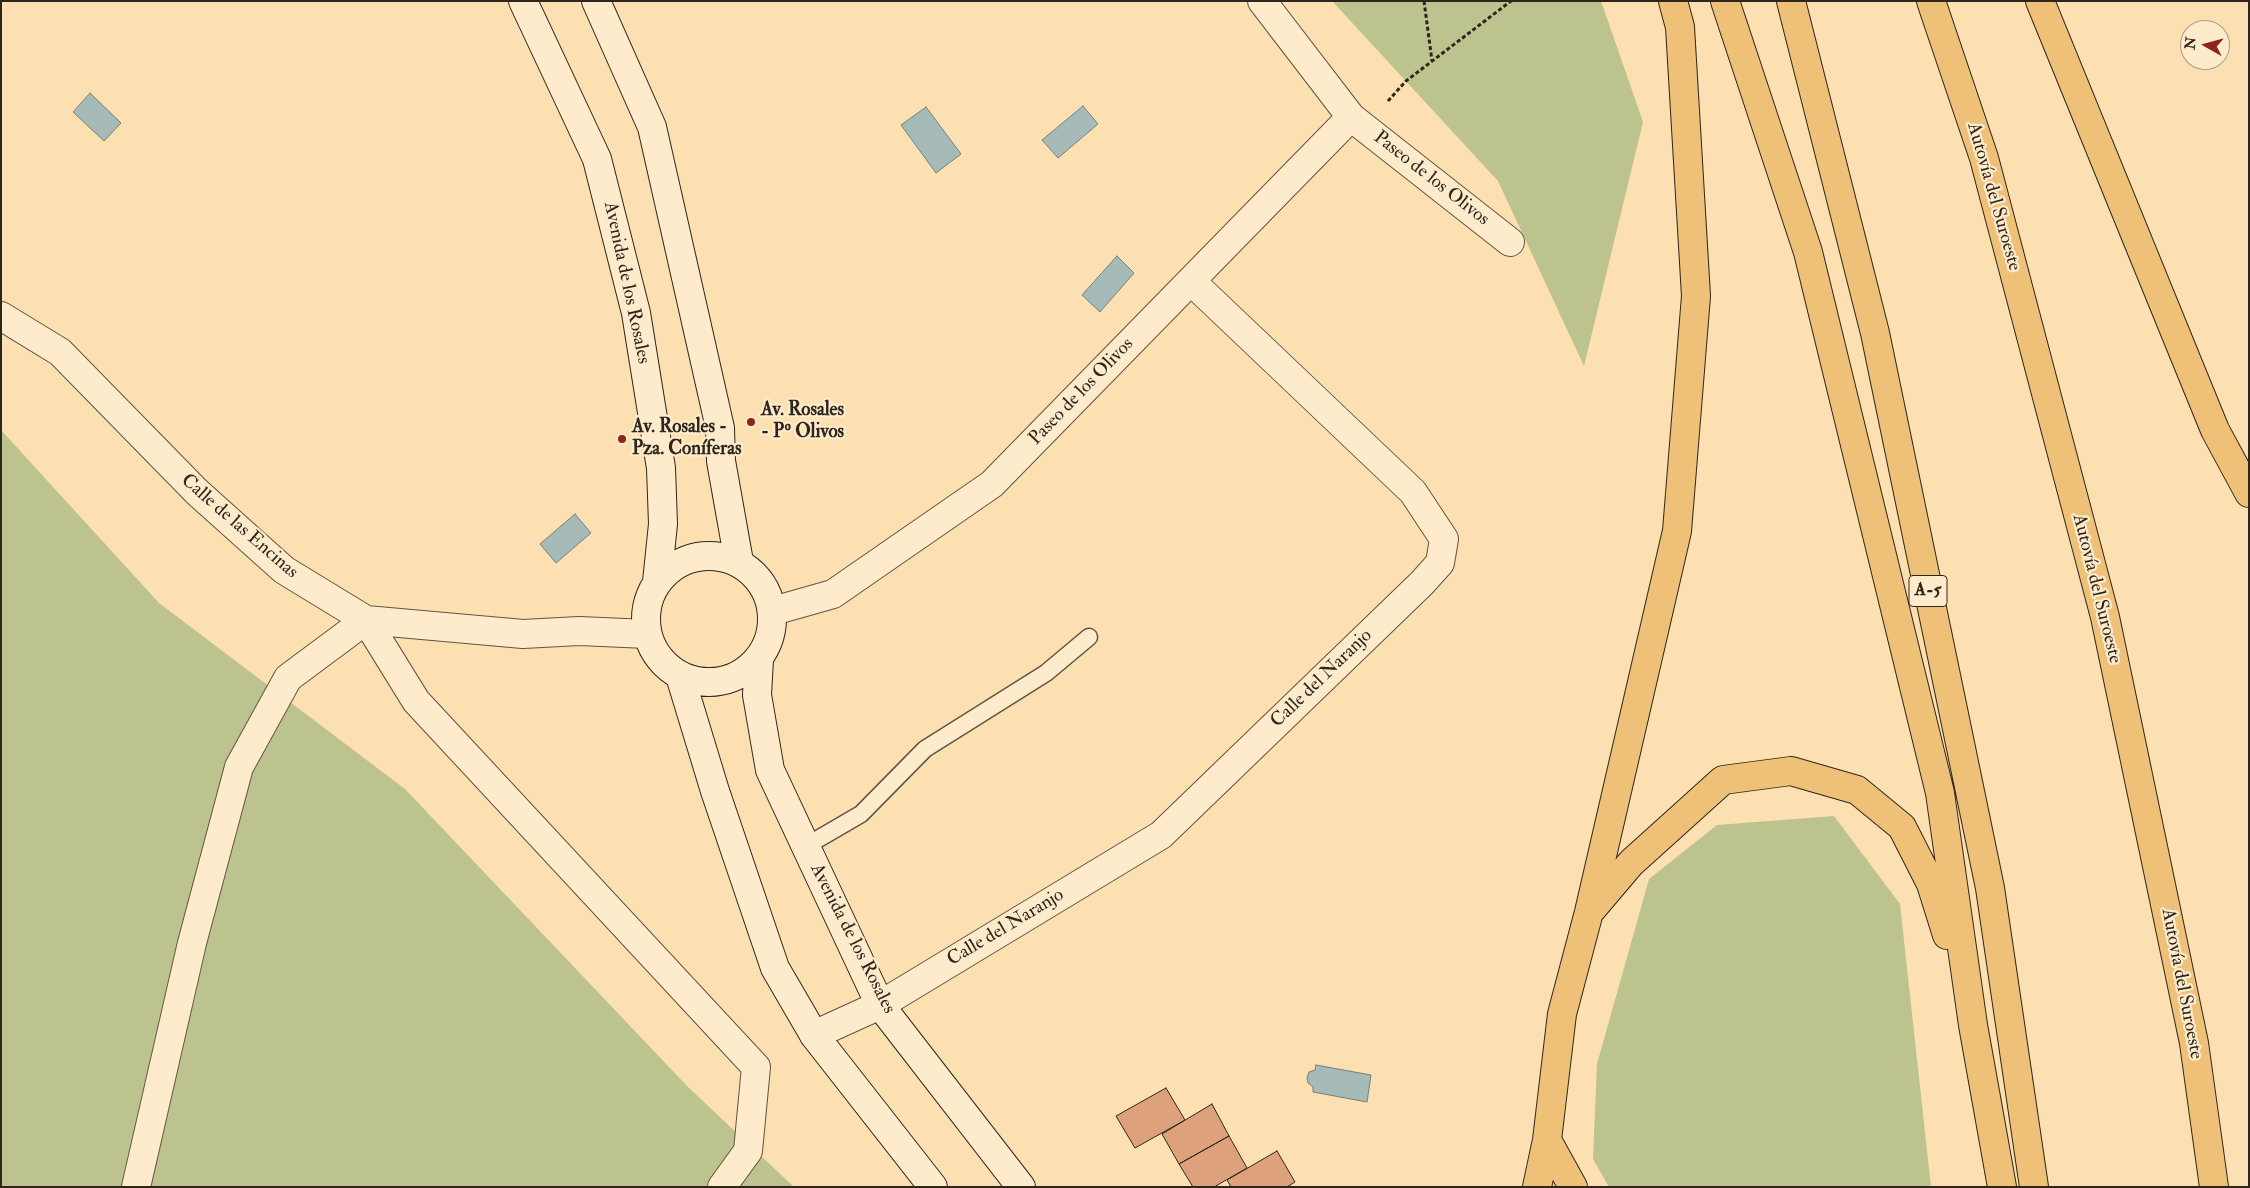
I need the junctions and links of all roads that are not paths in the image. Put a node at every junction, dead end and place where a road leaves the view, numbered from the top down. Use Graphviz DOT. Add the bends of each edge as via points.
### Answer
graph roads {
  1 [pos="523,1"];
  2 [pos="596,1"];
  3 [pos="1262,1"];
  4 [pos="1673,1"];
  5 [pos="1725,1"];
  6 [pos="1791,1"];
  7 [pos="1931,1"];
  8 [pos="2040,1"];
  9 [pos="1351,117"];
  10 [pos="1510,242"];
  11 [pos="1191,281"];
  12 [pos="1,316"];
  13 [pos="2249,493"];
  14 [pos="738,562"];
  15 [pos="657,582"];
  16 [pos="773,611"];
  17 [pos="366,620"];
  18 [pos="646,634"];
  19 [pos="1089,637"];
  20 [pos="759,659"];
  21 [pos="680,676"];
  22 [pos="806,846"];
  23 [pos="1590,912"];
  24 [pos="880,1005"];
  25 [pos="1974,1025"];
  26 [pos="814,1034"];
  27 [pos="1547,1140"];
  28 [pos="136,1187"];
  29 [pos="722,1187"];
  30 [pos="933,1187"];
  31 [pos="1021,1187"];
  32 [pos="1537,1187"];
  33 [pos="1573,1187"];
  34 [pos="2002,1187"];
  35 [pos="2034,1187"];
  36 [pos="2214,1187"];
  1 -- 15 [label="street, Avenida de los Rosales" via="597,159 636,313 662,468 663,524"];
  2 -- 14 [label="street" via="652,127 720,428 721,461"];
  3 -- 9 [label="street, Paseo de los Olivos"];
  4 -- 23 [label="highway" via="1680,27 1696,296 1677,531"];
  5 -- 25 [label="highway" via="1808,252 1940,793"];
  6 -- 35 [label="highway, A-5" via="1875,333 1990,888"];
  7 -- 36 [label="highway, Autovía del Suroeste" via="1984,158 2105,617 2194,1043"];
  8 -- 13 [label="highway" via="2215,430"];
  9 -- 10 [label="street, Paseo de los Olivos"];
  9 -- 11 [label="street, Paseo de los Olivos"];
  11 -- 16 [label="street, Paseo de los Olivos" via="992,484 833,594"];
  11 -- 24 [label="street, Calle del Naranjo" via="1222,307 1413,492 1444,539 1440,562 1161,835"];
  12 -- 17 [label="street, Calle de las Encinas" via="60,352 196,492 284,570"];
  14 -- 15 [label="street" via="701,555 680,562"];
  14 -- 16 [label="street" via="766,590"];
  15 -- 18 [label="street" via="648,602"];
  16 -- 20 [label="street" via="770,640"];
  17 -- 18 [label="street, Calle de las Encinas" via="522,634 579,631"];
  17 -- 28 [label="street" via="288,678 239,767 192,943"];
  17 -- 29 [label="street" via="416,701 756,1067 748,1151"];
  18 -- 21 [label="street" via="656,655"];
  19 -- 22 [label="lane" via="1046,673 925,749 861,814"];
  20 -- 21 [label="street" via="739,676 718,683 701,683"];
  20 -- 22 [label="street, Avenida de los Rosales" via="757,695 770,770"];
  21 -- 26 [label="street" via="775,968"];
  22 -- 24 [label="street, Avenida de los Rosales"];
  23 -- 25 [label="highway" via="1631,862 1723,780 1791,771 1856,790 1902,827 1931,884"];
  23 -- 27 [label="highway" via="1562,1014"];
  24 -- 26 [label="street, Calle del Naranjo"];
  24 -- 31 [label="street, Avenida de los Rosales"];
  25 -- 34 [label="highway"];
  26 -- 30 [label="street"];
  27 -- 32 [label="highway"];
  27 -- 33 [label="highway"];
}
